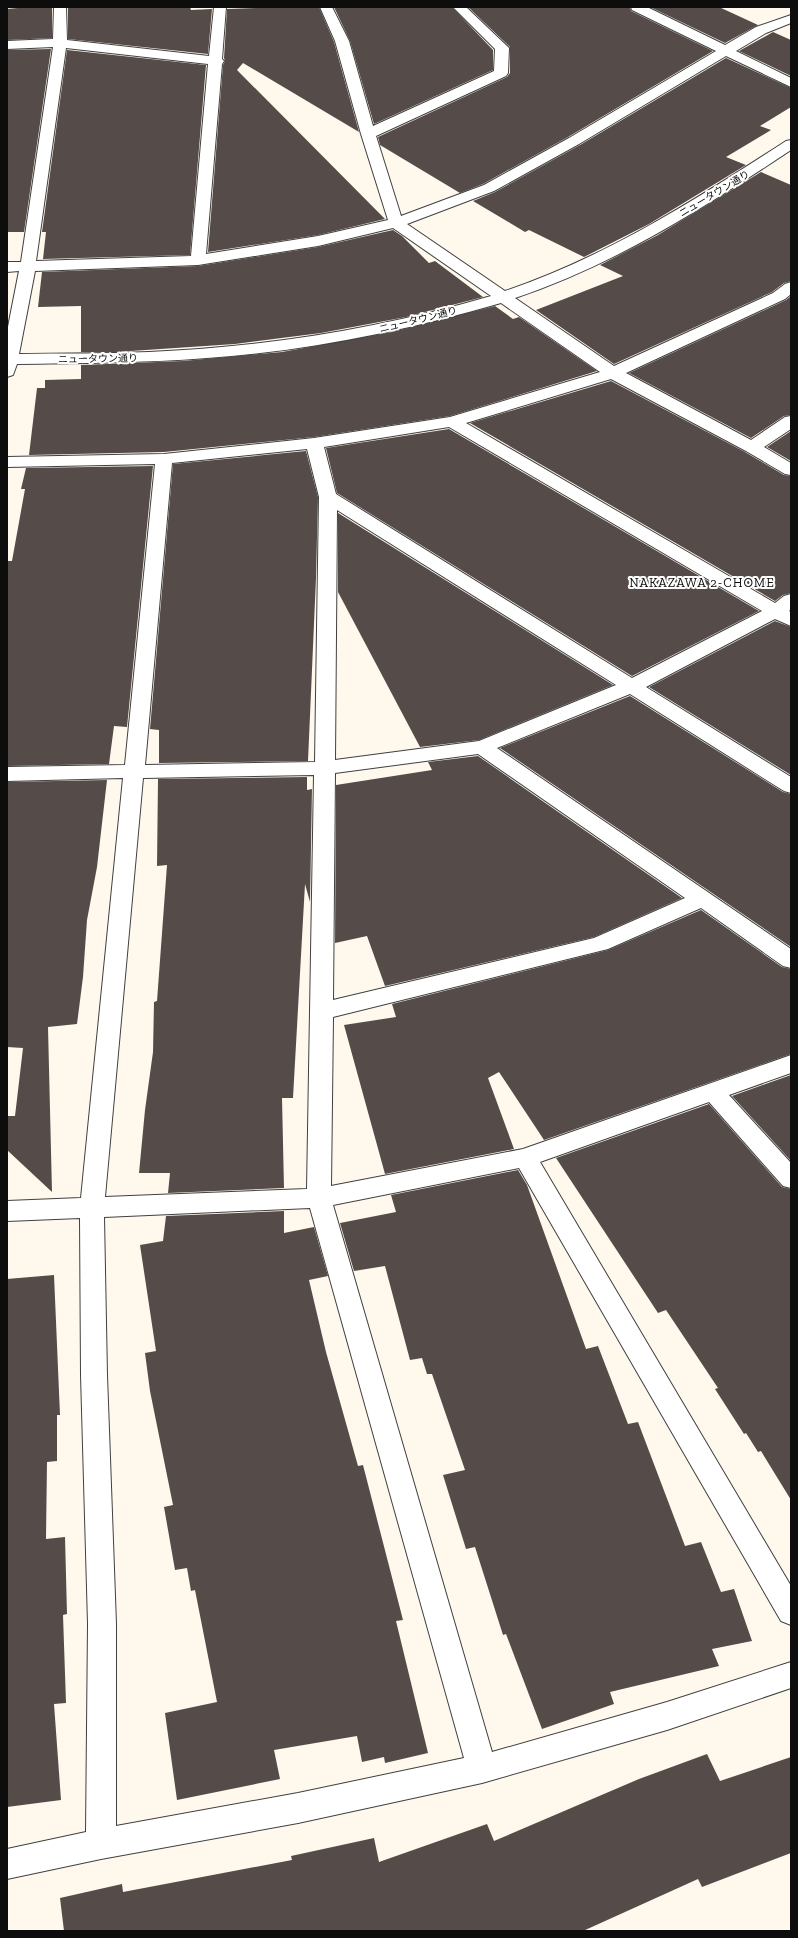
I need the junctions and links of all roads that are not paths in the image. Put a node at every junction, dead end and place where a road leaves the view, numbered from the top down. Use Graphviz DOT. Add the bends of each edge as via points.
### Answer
graph roads {
  1 [pos="60,7"];
  2 [pos="220,7"];
  3 [pos="326,7"];
  4 [pos="459,7"];
  5 [pos="637,7"];
  6 [pos="791,19"];
  7 [pos="60,43"];
  8 [pos="7,45"];
  9 [pos="725,51"];
  10 [pos="217,62"];
  11 [pos="791,83"];
  12 [pos="368,134"];
  13 [pos="791,144"];
  14 [pos="396,223"];
  15 [pos="198,260"];
  16 [pos="7,267"];
  17 [pos="28,267"];
  18 [pos="791,287"];
  19 [pos="504,297"];
  20 [pos="8,363"];
  21 [pos="613,373"];
  22 [pos="791,421"];
  23 [pos="452,422"];
  24 [pos="314,443"];
  25 [pos="752,447"];
  26 [pos="164,458"];
  27 [pos="7,462"];
  28 [pos="791,470"];
  29 [pos="328,497"];
  30 [pos="786,610"];
  31 [pos="630,687"];
  32 [pos="482,747"];
  33 [pos="326,768"];
  34 [pos="133,771"];
  35 [pos="7,774"];
  36 [pos="791,786"];
  37 [pos="702,899"];
  38 [pos="791,960"];
  39 [pos="323,1011"];
  40 [pos="791,1064"];
  41 [pos="714,1092"];
  42 [pos="525,1158"];
  43 [pos="791,1180"];
  44 [pos="319,1198"];
  45 [pos="92,1208"];
  46 [pos="7,1210"];
  47 [pos="791,1612"];
  48 [pos="791,1675"];
  49 [pos="482,1769"];
  50 [pos="101,1844"];
  51 [pos="7,1864"];
  1 -- 7 [label="street"];
  2 -- 10 [label="street"];
  3 -- 12 [label="street" via="342,41"];
  4 -- 12 [label="street" via="502,48 501,73"];
  5 -- 9 [label="street"];
  6 -- 9 [label="street" via="761,30"];
  7 -- 8 [label="street"];
  7 -- 10 [label="street"];
  7 -- 17 [label="street"];
  9 -- 11 [label="street"];
  9 -- 14 [label="street" via="574,141 489,188"];
  10 -- 15 [label="street"];
  12 -- 14 [label="street"];
  13 -- 19 [label="street, ニュータウン通り" via="750,172 659,226 574,270"];
  14 -- 15 [label="street" via="318,241"];
  14 -- 19 [label="street"];
  15 -- 17 [label="street"];
  16 -- 17 [label="street"];
  17 -- 20 [label="street"];
  18 -- 21 [label="street" via="778,296"];
  19 -- 20 [label="street, ニュータウン通り" via="377,330 247,350 168,357"];
  19 -- 21 [label="street"];
  21 -- 23 [label="street"];
  21 -- 25 [label="street"];
  22 -- 25 [label="street"];
  23 -- 24 [label="street"];
  23 -- 30 [label="street"];
  24 -- 26 [label="street"];
  24 -- 29 [label="street"];
  25 -- 28 [label="street"];
  26 -- 27 [label="street"];
  26 -- 34 [label="street"];
  29 -- 31 [label="street"];
  29 -- 33 [label="street"];
  30 -- 31 [label="street"];
  31 -- 32 [label="street"];
  31 -- 36 [label="street"];
  32 -- 33 [label="street"];
  32 -- 37 [label="street"];
  33 -- 34 [label="street"];
  33 -- 39 [label="street"];
  34 -- 35 [label="street"];
  34 -- 45 [label="street"];
  37 -- 38 [label="street"];
  37 -- 39 [label="street" via="600,944"];
  39 -- 44 [label="street"];
  40 -- 41 [label="street"];
  41 -- 42 [label="street"];
  41 -- 43 [label="street"];
  42 -- 44 [label="street"];
  42 -- 47 [label="street"];
  44 -- 45 [label="street"];
  44 -- 49 [label="street"];
  45 -- 46 [label="street"];
  45 -- 50 [label="street" via="94,1375 102,1624"];
  48 -- 49 [label="street" via="667,1716"];
  49 -- 50 [label="street" via="298,1808"];
  50 -- 51 [label="street"];
}
